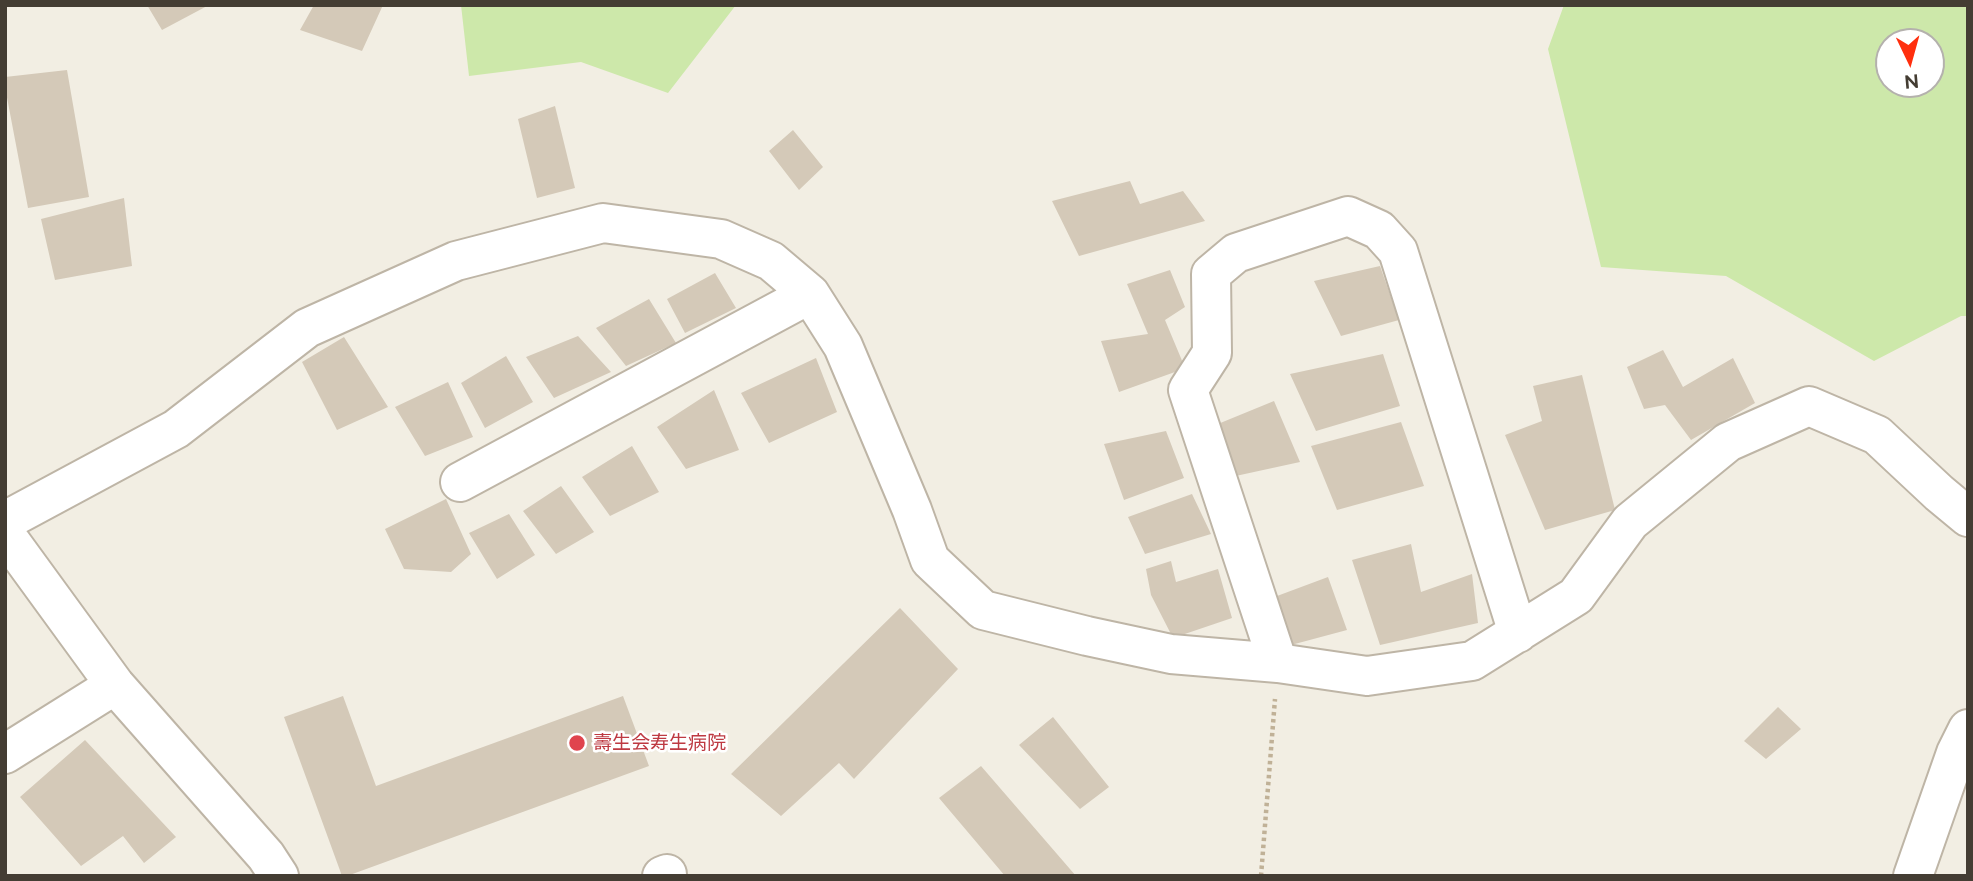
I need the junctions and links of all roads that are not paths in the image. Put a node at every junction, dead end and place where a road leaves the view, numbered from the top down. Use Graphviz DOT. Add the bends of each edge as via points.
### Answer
graph roads {
  1 [pos="810,295"];
  2 [pos="460,482"];
  3 [pos="1968,517"];
  4 [pos="5,521"];
  5 [pos="5,534"];
  6 [pos="1518,633"];
  7 [pos="1278,663"];
  8 [pos="115,685"];
  9 [pos="1968,729"];
  10 [pos="5,754"];
  11 [pos="279,876"];
  12 [pos="1913,876"];
  1 -- 2 [label="street"];
  1 -- 4 [label="street" via="771,261 721,239 603,223 456,261 307,328 176,429"];
  1 -- 7 [label="street" via="843,346 930,560 983,610 1171,654"];
  3 -- 6 [label="street" via="1877,435 1809,406 1728,442 1630,522 1576,596"];
  5 -- 8 [label="street"];
  6 -- 7 [label="street" via="1472,661 1367,676"];
  6 -- 7 [label="street" via="1398,251 1379,230 1348,216 1236,253 1211,274 1212,353 1188,390"];
  8 -- 10 [label="street"];
  8 -- 11 [label="street"];
  9 -- 12 [label="street"];
}
